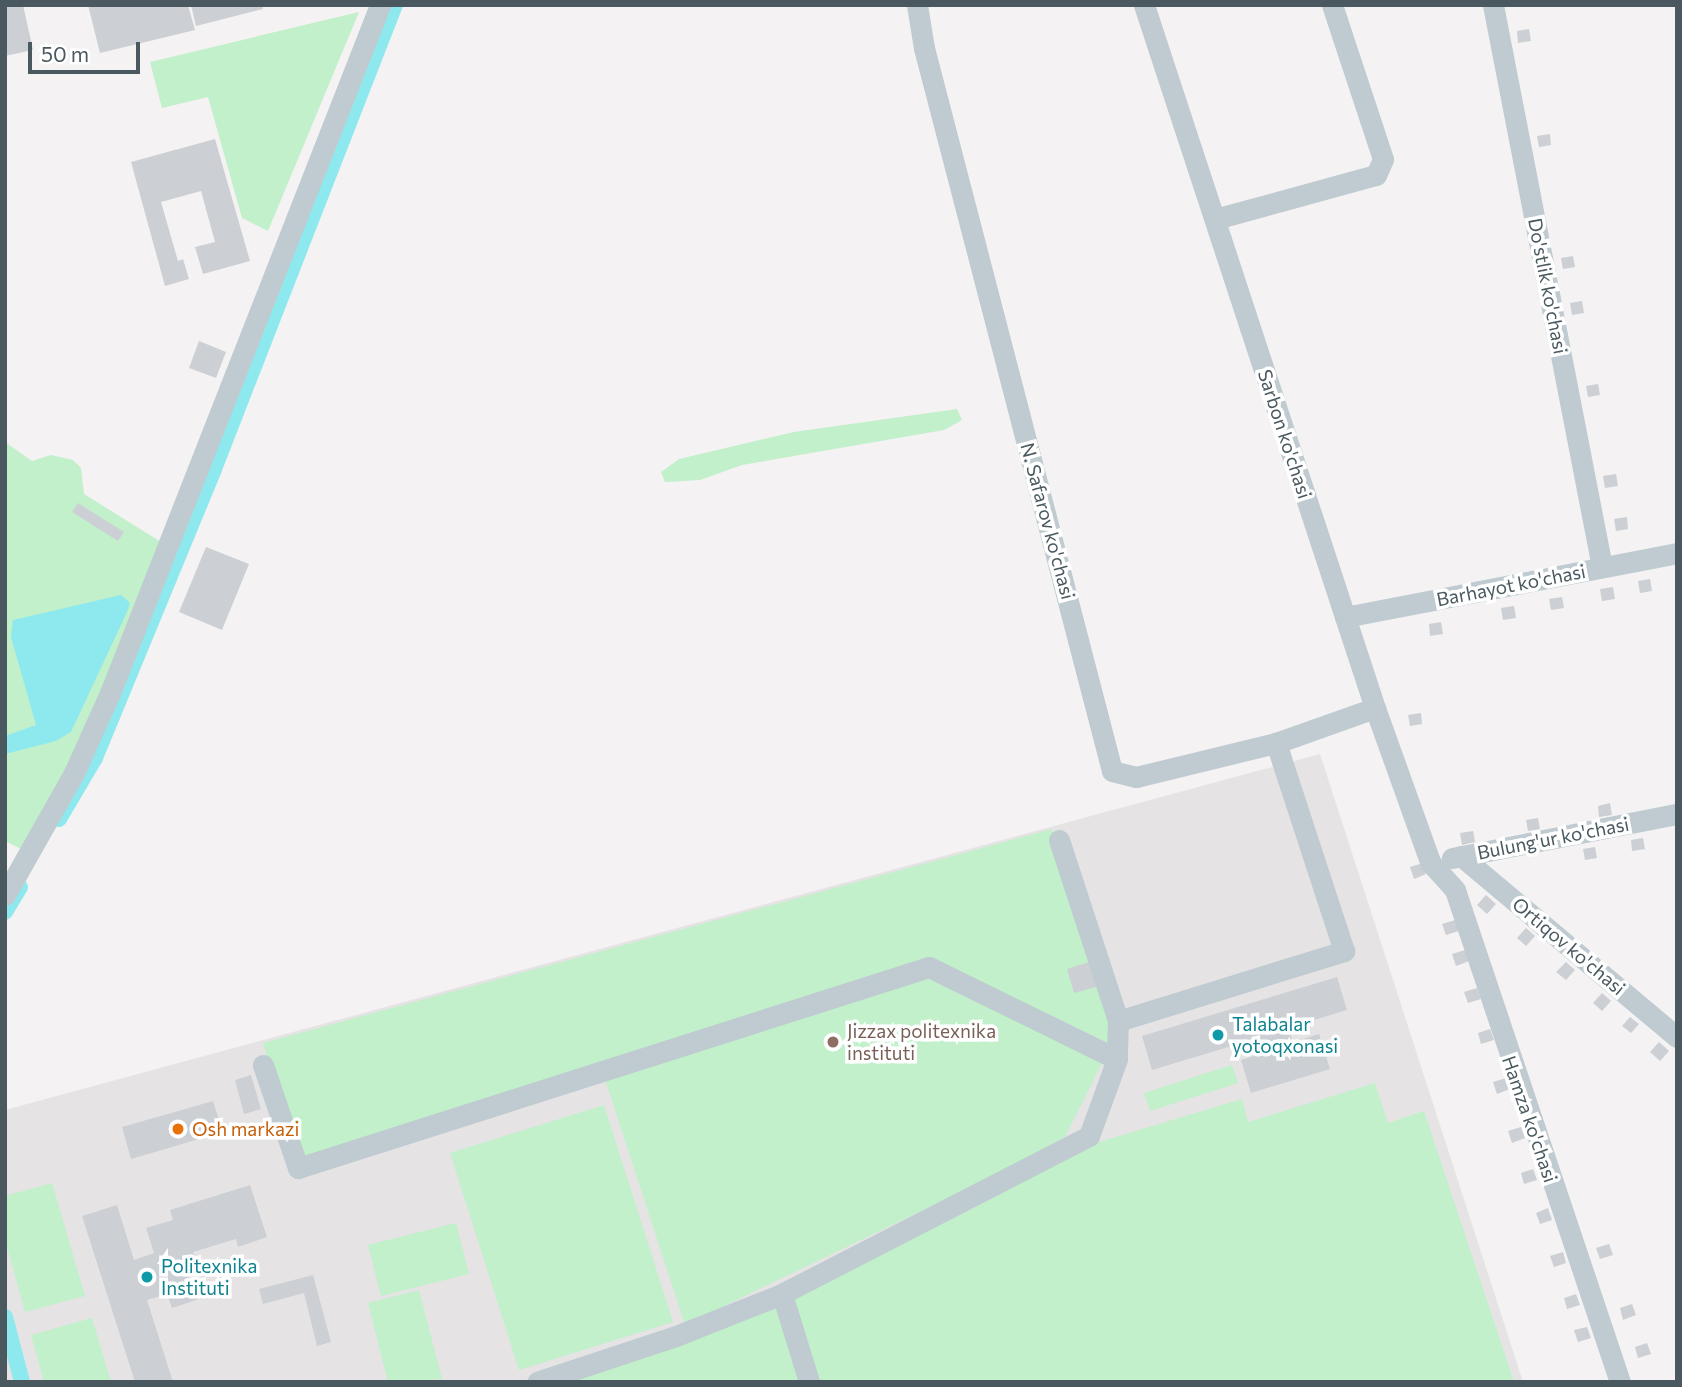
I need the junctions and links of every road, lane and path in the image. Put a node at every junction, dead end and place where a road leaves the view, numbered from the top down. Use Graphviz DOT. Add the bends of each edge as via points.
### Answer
graph roads {
  1 [pos="380,5"];
  2 [pos="916,5"];
  3 [pos="1144,5"];
  4 [pos="1332,5"];
  5 [pos="1493,5"];
  6 [pos="1215,219"];
  7 [pos="1677,553"];
  8 [pos="1602,567"];
  9 [pos="1345,617"];
  10 [pos="1375,708"];
  11 [pos="1276,743"];
  12 [pos="1677,814"];
  13 [pos="1059,840"];
  14 [pos="1461,856"];
  15 [pos="1430,862"];
  16 [pos="5,895"];
  17 [pos="1118,1021"];
  18 [pos="1672,1028"];
  19 [pos="1117,1059"];
  20 [pos="263,1065"];
  21 [pos="782,1294"];
  22 [pos="537,1382"];
  23 [pos="809,1382"];
  24 [pos="1620,1382"];
  1 -- 16 [label="street" via="110,693 74,773"];
  2 -- 11 [label="street, N. Safarov ko'chasi" via="1112,771 1136,777"];
  3 -- 6 [label="street, Sarbon ko'chasi"];
  4 -- 6 [label="street" via="1383,159 1376,175"];
  5 -- 8 [label="street, Do'stlik ko'chasi"];
  6 -- 9 [label="street, Sarbon ko'chasi"];
  7 -- 8 [label="street, Barhayot ko'chasi"];
  8 -- 9 [label="street, Barhayot ko'chasi"];
  9 -- 10 [label="street, Sarbon ko'chasi"];
  10 -- 11 [label="street, N. Safarov ko'chasi"];
  10 -- 15 [label="street, Sarbon ko'chasi"];
  11 -- 17 [label="street" via="1344,951"];
  12 -- 14 [label="street, Bulung'ur ko'chasi"];
  13 -- 17 [label="street"];
  14 -- 15 [label="street, Bulung'ur ko'chasi"];
  14 -- 18 [label="street, Ortiqov ko'chasi"];
  15 -- 24 [label="street, Hamza ko'chasi" via="1455,890"];
  17 -- 19 [label="street"];
  19 -- 20 [label="street" via="929,967 298,1168"];
  19 -- 21 [label="street" via="1089,1136"];
  21 -- 22 [label="street" via="676,1336"];
  21 -- 23 [label="street"];
}
